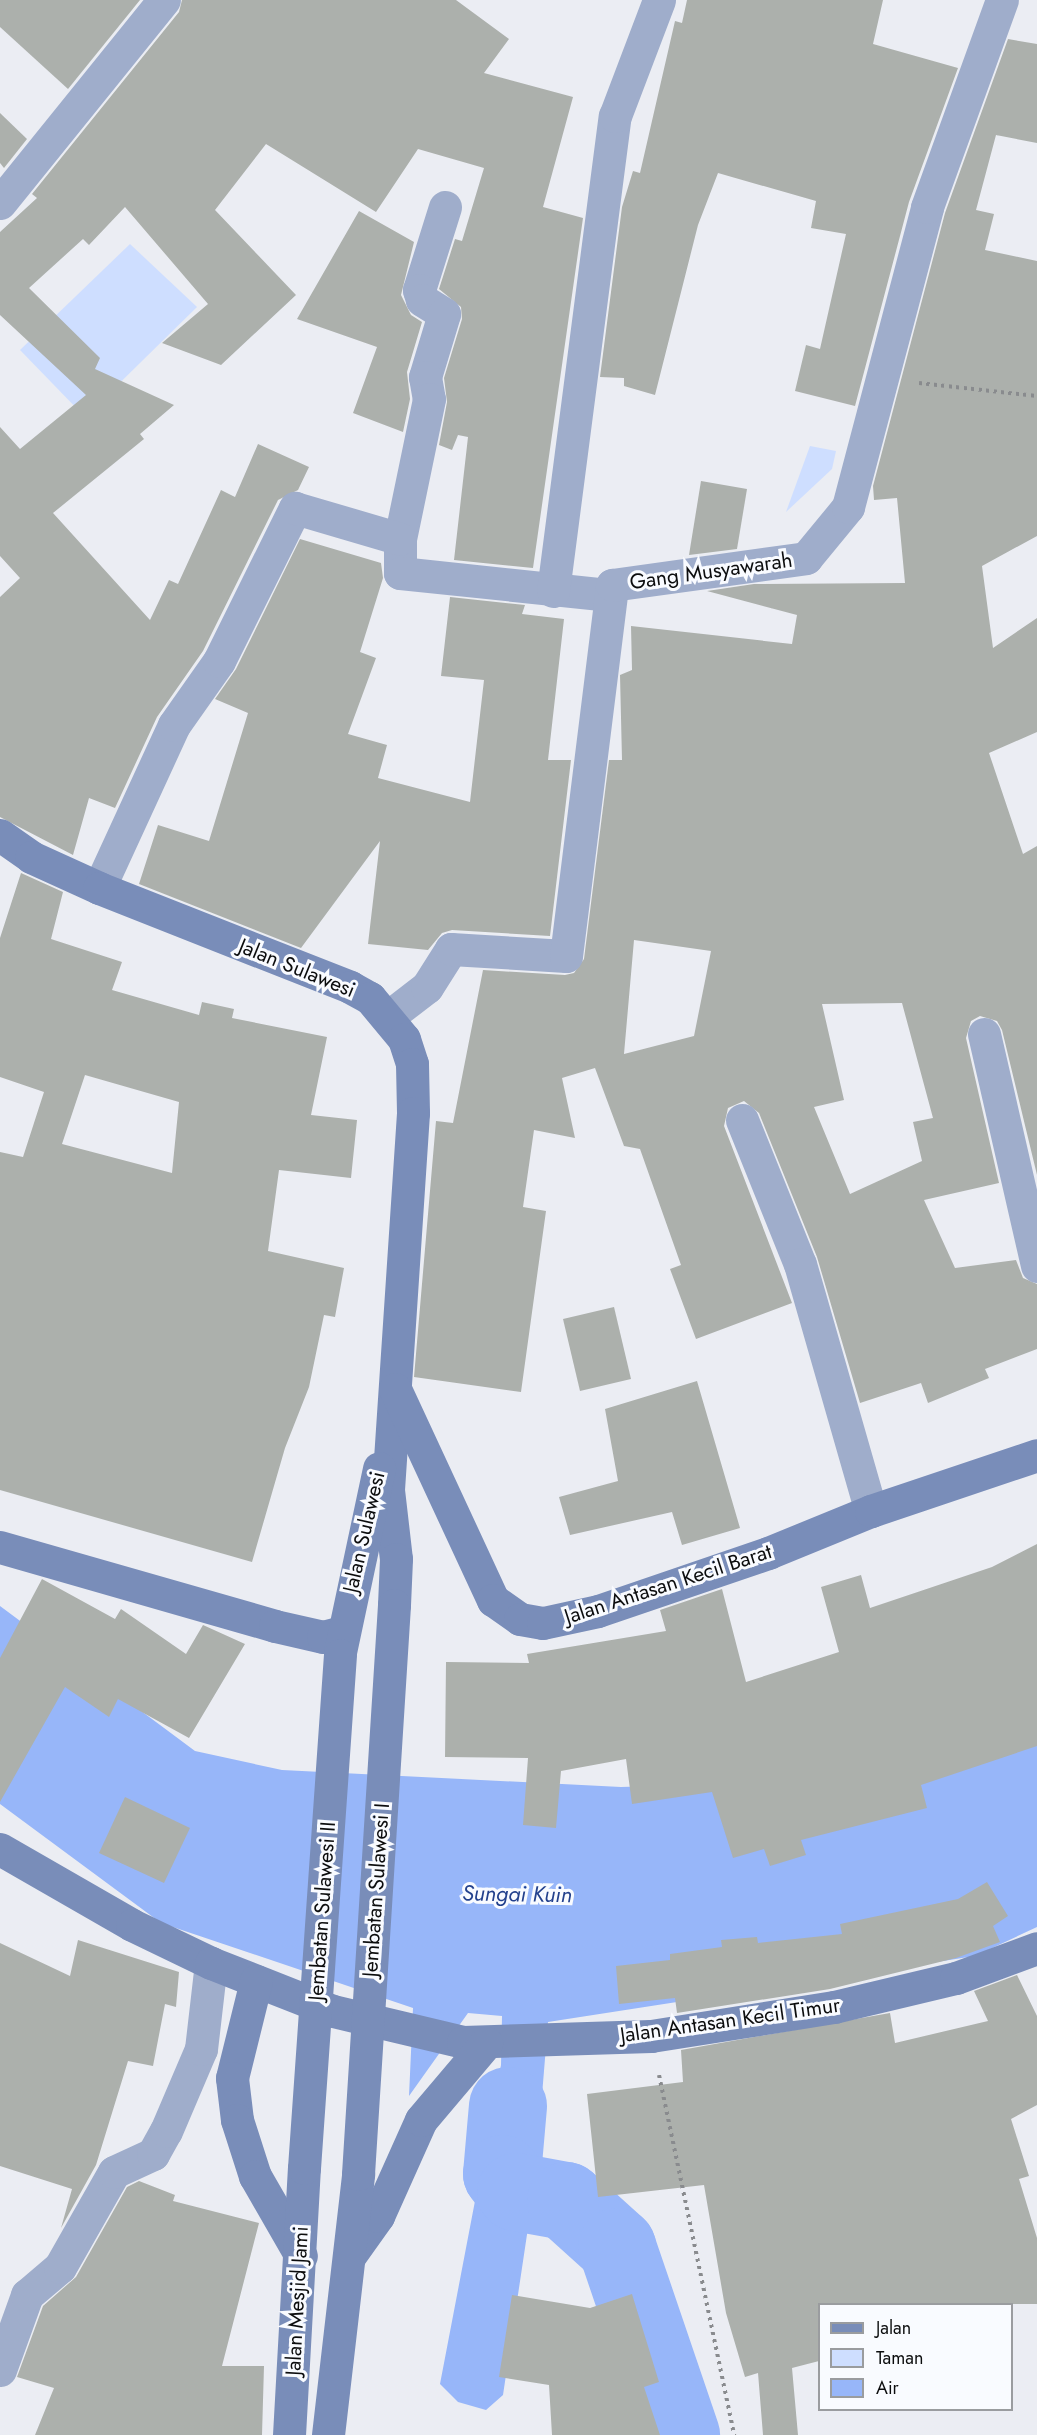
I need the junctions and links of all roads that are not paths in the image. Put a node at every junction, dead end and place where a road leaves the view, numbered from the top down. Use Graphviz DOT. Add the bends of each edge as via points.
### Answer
graph roads {
  1 [pos="164,0"];
  2 [pos="659,0"];
  3 [pos="1002,4"];
  4 [pos="0,203"];
  5 [pos="445,207"];
  6 [pos="400,539"];
  7 [pos="553,591"];
  8 [pos="608,595"];
  9 [pos="0,835"];
  10 [pos="99,888"];
  11 [pos="388,1017"];
  12 [pos="984,1034"];
  13 [pos="742,1120"];
  14 [pos="1037,1266"];
  15 [pos="392,1397"];
  16 [pos="1037,1455"];
  17 [pos="871,1511"];
  18 [pos="0,1547"];
  19 [pos="394,1605"];
  20 [pos="341,1643"];
  21 [pos="0,1849"];
  22 [pos="1036,1950"];
  23 [pos="211,1963"];
  24 [pos="256,1981"];
  25 [pos="481,2042"];
  26 [pos="304,2173"];
  27 [pos="358,2174"];
  28 [pos="255,2176"];
  29 [pos="301,2256"];
  30 [pos="348,2259"];
  31 [pos="0,2370"];
  32 [pos="290,2435"];
  33 [pos="328,2435"];
  1 -- 4 [label="street"];
  2 -- 7 [label="street" via="615,116"];
  3 -- 8 [label="street, Gang Musyawarah" via="985,59 967,88 927,207 848,507 806,558 615,584"];
  5 -- 6 [label="street" via="419,290 422,300 444,314 425,377 429,399"];
  6 -- 7 [label="street" via="397,565 406,577"];
  6 -- 10 [label="street" via="295,508 219,661 174,725"];
  7 -- 8 [label="street"];
  8 -- 11 [label="street, Gang Musyawarah" via="572,945 566,956 451,949 427,987"];
  9 -- 10 [label="street, Jalan Sulawesi" via="31,857"];
  10 -- 11 [label="street, Jalan Sulawesi" via="350,987"];
  11 -- 15 [label="street, Jalan Sulawesi" via="404,1039 412,1064 413,1113"];
  12 -- 14 [label="street"];
  13 -- 17 [label="street" via="800,1264"];
  15 -- 17 [label="street, Jalan Antasan Kecil Barat" via="493,1600 520,1619 543,1623 598,1611 768,1553"];
  15 -- 19 [label="street, Jalan Sulawesi" via="388,1490 396,1559"];
  15 -- 20 [label="street, Jalan Sulawesi"];
  16 -- 17 [label="street, Jalan Antasan Kecil Barat"];
  18 -- 20 [label="street"];
  19 -- 27 [label="street, Jembatan Sulawesi I, bridge"];
  20 -- 26 [label="street, Jembatan Sulawesi II, bridge"];
  21 -- 23 [label="street, Jalan Antasan Kecil Timur" via="132,1925"];
  22 -- 25 [label="street, Jalan Antasan Kecil Timur" via="956,1978 834,2007 651,2036"];
  23 -- 24 [label="street, Jalan Antasan Kecil Timur"];
  23 -- 31 [label="street" via="201,2049 166,2131 153,2154 114,2172 60,2267 27,2295"];
  24 -- 25 [label="street, Jalan Antasan Kecil Timur" via="400,2030"];
  24 -- 28 [label="street" via="232,2078 237,2120"];
  25 -- 30 [label="street" via="421,2120 378,2216"];
  26 -- 28 [label="street"];
  26 -- 29 [label="street, Jalan Mesjid Jami"];
  27 -- 30 [label="street, Jalan Mesjid Jami"];
  28 -- 29 [label="street"];
  29 -- 32 [label="street, Jalan Mesjid Jami"];
  30 -- 33 [label="street, Jalan Mesjid Jami"];
}
